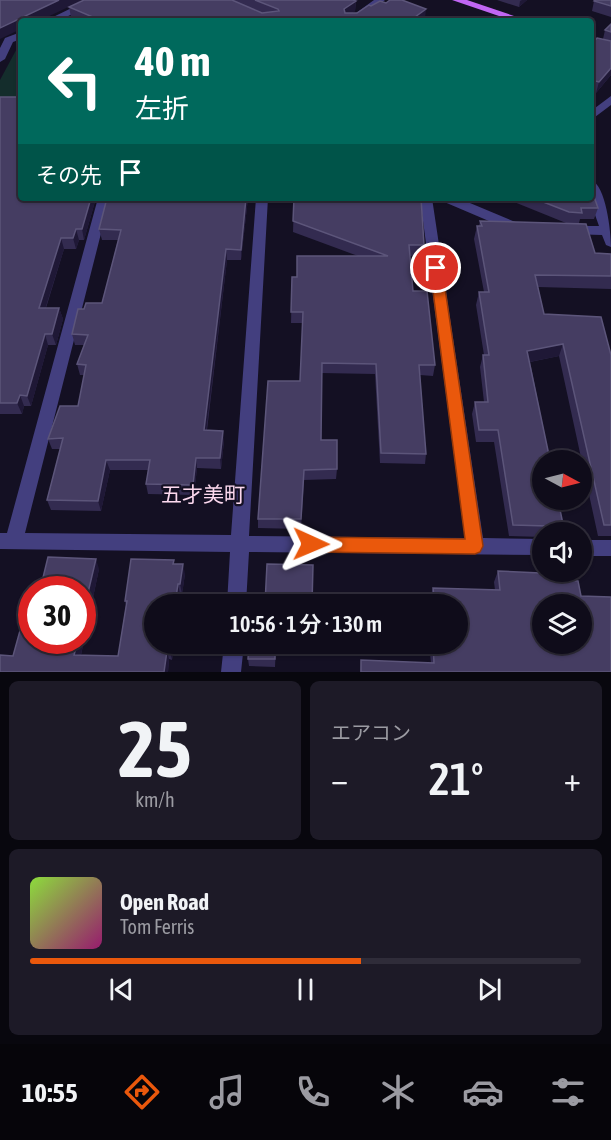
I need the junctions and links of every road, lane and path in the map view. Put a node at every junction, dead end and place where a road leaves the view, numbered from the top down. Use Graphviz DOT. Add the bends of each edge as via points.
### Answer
graph roads {
  1 [pos="96,0"];
  2 [pos="380,0"];
  3 [pos="458,0"];
  4 [pos="57,18"];
  5 [pos="354,18"];
  6 [pos="515,18"];
  7 [pos="18,36"];
  8 [pos="0,59"];
  9 [pos="611,99"];
  10 [pos="594,114"];
  11 [pos="594,193"];
  12 [pos="104,201"];
  13 [pos="262,201"];
  14 [pos="426,201"];
  15 [pos="454,201"];
  16 [pos="530,230"];
  17 [pos="552,230"];
  18 [pos="609,237"];
  19 [pos="7,541"];
  20 [pos="241,544"];
  21 [pos="475,546"];
  22 [pos="532,547"];
  23 [pos="592,548"];
  24 [pos="611,548"];
  25 [pos="237,594"];
  26 [pos="233,654"];
  27 [pos="231,672"];
  1 -- 4 [label="street"];
  2 -- 5 [label="street"];
  3 -- 6 [label="main road"];
  7 -- 8 [label="street" via="9,40"];
  9 -- 10 [label="street"];
  11 -- 18 [label="street"];
  12 -- 19 [label="street"];
  13 -- 20 [label="street"];
  14 -- 21 [label="street"];
  15 -- 16 [label="street"];
  17 -- 18 [label="street"];
  19 -- 20 [label="street"];
  20 -- 21 [label="street"];
  20 -- 25 [label="street"];
  21 -- 22 [label="street"];
  23 -- 24 [label="street"];
  26 -- 27 [label="street"];
}
